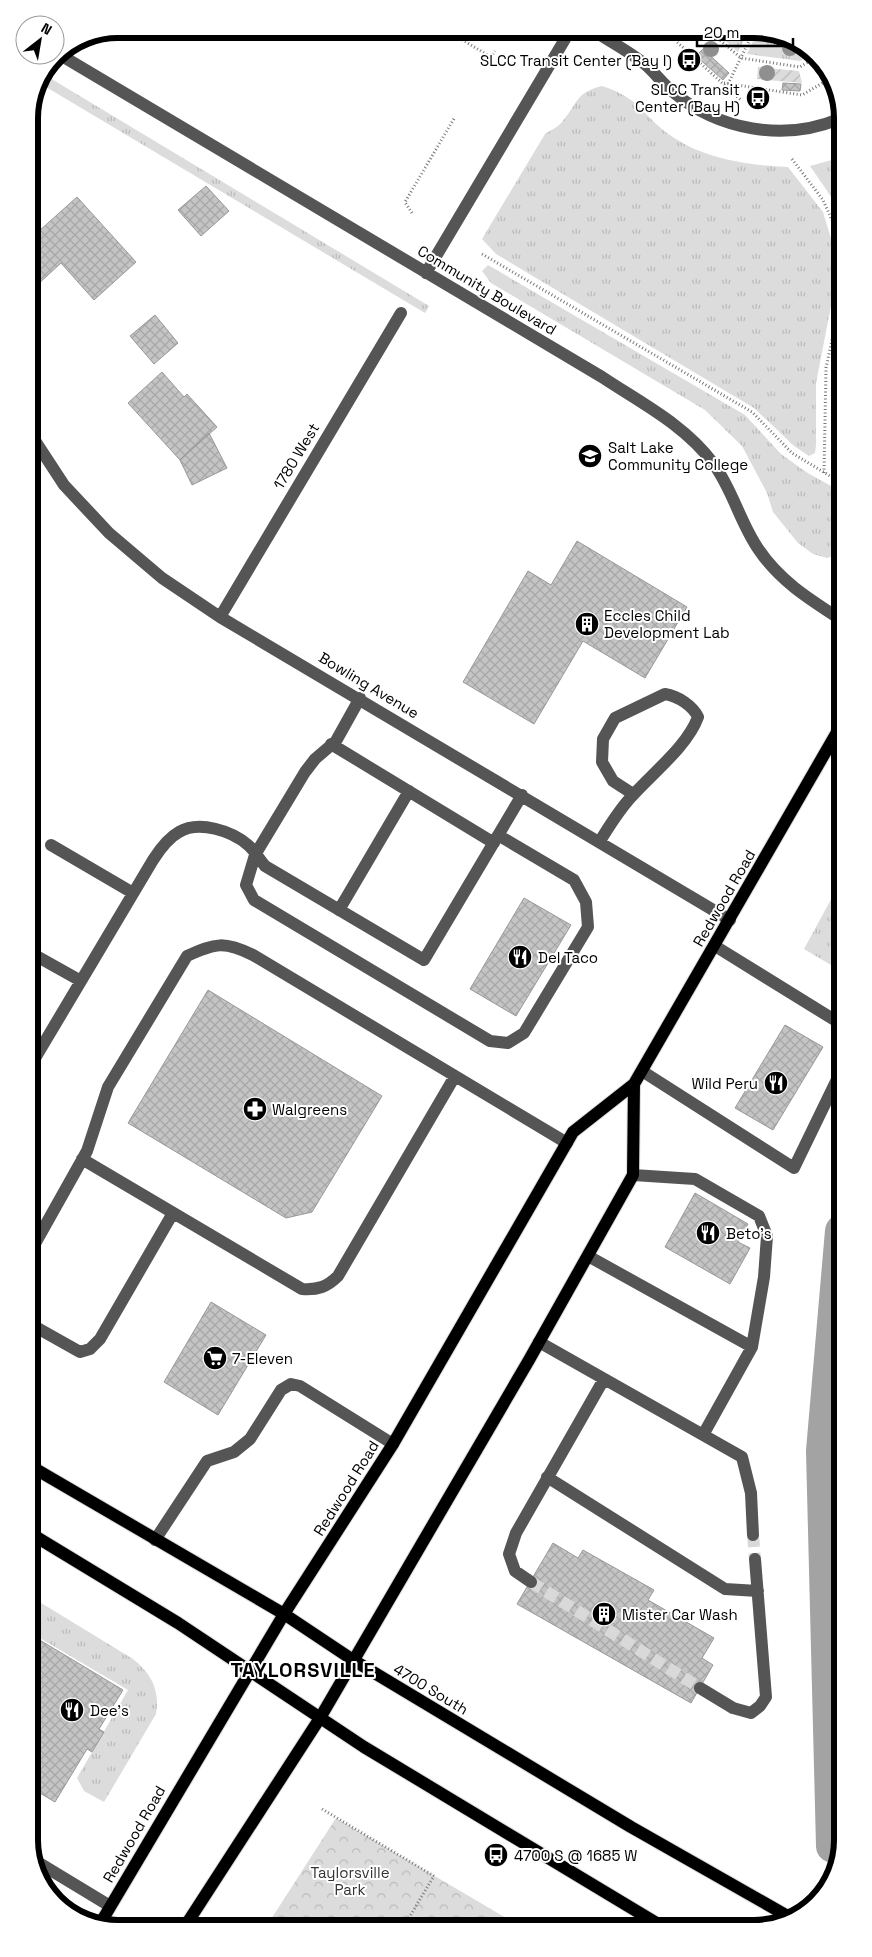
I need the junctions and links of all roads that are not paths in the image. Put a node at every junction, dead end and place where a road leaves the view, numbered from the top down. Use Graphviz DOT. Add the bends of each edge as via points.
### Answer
graph roads {
  1 [pos="566,38"];
  2 [pos="605,38"];
  3 [pos="65,58"];
  4 [pos="834,120"];
  5 [pos="426,273"];
  6 [pos="401,313"];
  7 [pos="38,445"];
  8 [pos="834,615"];
  9 [pos="220,617"];
  10 [pos="360,698"];
  11 [pos="834,738"];
  12 [pos="331,744"];
  13 [pos="409,791"];
  14 [pos="633,794"];
  15 [pos="522,795"];
  16 [pos="496,839"];
  17 [pos="600,841"];
  18 [pos="51,845"];
  19 [pos="255,855"];
  20 [pos="133,893"];
  21 [pos="339,910"];
  22 [pos="730,920"];
  23 [pos="715,946"];
  24 [pos="38,957"];
  25 [pos="81,981"];
  26 [pos="834,1020"];
  27 [pos="38,1053"];
  28 [pos="642,1071"];
  29 [pos="454,1076"];
  30 [pos="634,1084"];
  31 [pos="834,1085"];
  32 [pos="567,1143"];
  33 [pos="82,1160"];
  34 [pos="633,1175"];
  35 [pos="173,1213"];
  36 [pos="38,1238"];
  37 [pos="588,1256"];
  38 [pos="38,1328"];
  39 [pos="539,1342"];
  40 [pos="752,1347"];
  41 [pos="604,1379"];
  42 [pos="703,1435"];
  43 [pos="392,1444"];
  44 [pos="38,1471"];
  45 [pos="547,1477"];
  46 [pos="754,1534"];
  47 [pos="38,1538"];
  48 [pos="155,1540"];
  49 [pos="755,1559"];
  50 [pos="531,1582"];
  51 [pos="758,1591"];
  52 [pos="284,1614"];
  53 [pos="353,1660"];
  54 [pos="249,1672"];
  55 [pos="700,1688"];
  56 [pos="320,1718"];
  57 [pos="42,1865"];
  58 [pos="110,1906"];
  59 [pos="783,1914"];
  60 [pos="103,1918"];
  61 [pos="190,1919"];
  62 [pos="651,1920"];
  1 -- 5 [label="street"];
  2 -- 4 [label="street" via="645,64 674,93 711,116 739,127 796,130"];
  3 -- 5 [label="street, Community Boulevard"];
  5 -- 8 [label="street, Community Boulevard" via="602,377 689,435 728,486 759,550 796,590"];
  6 -- 9 [label="street, 1780 West"];
  7 -- 9 [label="street, Bowling Avenue" via="64,485 109,533 162,578"];
  9 -- 10 [label="street, Bowling Avenue"];
  10 -- 12 [label="street" via="336,741"];
  10 -- 15 [label="street, Bowling Avenue"];
  11 -- 22 [label="main road, Redwood Road"];
  12 -- 13 [label="street"];
  12 -- 19 [label="street" via="305,772"];
  13 -- 16 [label="street"];
  13 -- 21 [label="street"];
  14 -- 14 [label="street" via="669,758 696,724 698,717 694,709 672,695 665,694 615,718 603,739 602,762 613,781"];
  14 -- 17 [label="street"];
  15 -- 16 [label="street"];
  15 -- 17 [label="street, Bowling Avenue"];
  16 -- 19 [label="street" via="574,880 586,902 588,927 524,1032 508,1043 490,1041 254,900 246,886"];
  16 -- 21 [label="street" via="424,960"];
  17 -- 22 [label="street, Bowling Avenue"];
  18 -- 20 [label="street"];
  19 -- 20 [label="street" via="249,846 233,835 214,828 180,831 161,848"];
  19 -- 21 [label="street" via="265,866"];
  20 -- 25 [label="street"];
  22 -- 23 [label="main road, Redwood Road"];
  23 -- 26 [label="street"];
  23 -- 28 [label="main road, Redwood Road"];
  24 -- 25 [label="street"];
  25 -- 27 [label="street"];
  28 -- 30 [label="main road, Redwood Road"];
  28 -- 31 [label="street" via="794,1168"];
  29 -- 32 [label="street"];
  29 -- 33 [label="street" via="253,955 231,945 207,947 187,956 108,1087"];
  29 -- 35 [label="street" via="338,1276 329,1285 315,1290 302,1289"];
  30 -- 32 [label="main road, Redwood Road" via="573,1132"];
  30 -- 34 [label="main road"];
  32 -- 43 [label="main road, Redwood Road"];
  33 -- 35 [label="street"];
  33 -- 36 [label="street"];
  34 -- 37 [label="main road"];
  34 -- 40 [label="street" via="695,1179 759,1216 766,1236 765,1269"];
  35 -- 38 [label="street" via="100,1339 90,1349 80,1352"];
  37 -- 39 [label="main road"];
  37 -- 40 [label="street"];
  39 -- 41 [label="street"];
  39 -- 53 [label="main road"];
  40 -- 42 [label="street"];
  41 -- 42 [label="street"];
  41 -- 45 [label="street"];
  42 -- 46 [label="street" via="742,1457 751,1493"];
  43 -- 48 [label="street" via="300,1386 291,1384 281,1390 250,1439 234,1452 207,1461"];
  43 -- 52 [label="main road, Redwood Road"];
  44 -- 48 [label="main road, 4700 South"];
  45 -- 50 [label="street" via="516,1533 510,1554 515,1571"];
  45 -- 51 [label="street" via="725,1589"];
  47 -- 54 [label="main road"];
  48 -- 52 [label="main road, 4700 South"];
  49 -- 51 [label="street"];
  51 -- 55 [label="street" via="766,1697 751,1713 733,1708"];
  52 -- 53 [label="main road, 4700 South"];
  52 -- 54 [label="main road, Redwood Road"];
  53 -- 56 [label="main road"];
  53 -- 59 [label="main road, 4700 South" via="631,1827"];
  54 -- 56 [label="main road"];
  54 -- 58 [label="main road, Redwood Road"];
  56 -- 61 [label="main road"];
  56 -- 62 [label="main road"];
  57 -- 58 [label="street"];
  58 -- 60 [label="main road, Redwood Road"];
}
